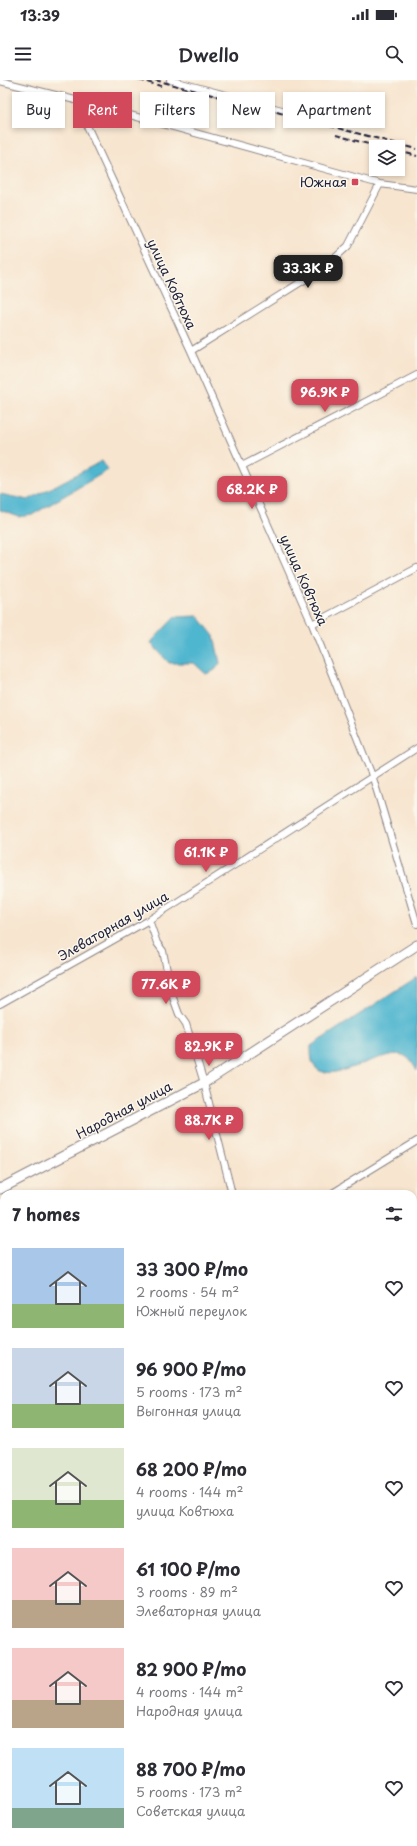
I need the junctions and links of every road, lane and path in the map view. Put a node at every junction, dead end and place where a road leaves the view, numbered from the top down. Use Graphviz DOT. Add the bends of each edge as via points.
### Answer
graph roads {
  1 [pos="170,80"];
  2 [pos="0,81"];
  3 [pos="73,99"];
  4 [pos="282,110"];
  5 [pos="132,116"];
  6 [pos="88,128"];
  7 [pos="380,184"];
  8 [pos="417,189"];
  9 [pos="191,351"];
  10 [pos="417,375"];
  11 [pos="242,466"];
  12 [pos="417,568"];
  13 [pos="312,624"];
  14 [pos="417,748"];
  15 [pos="373,778"];
  16 [pos="149,920"];
  17 [pos="417,924"];
  18 [pos="417,945"];
  19 [pos="0,1004"];
  20 [pos="204,1083"];
  21 [pos="417,1140"];
  22 [pos="0,1189"];
  23 [pos="231,1190"];
  24 [pos="337,1190"];
  1 -- 4 [label="street"];
  2 -- 3 [label="street"];
  5 -- 7 [label="street"];
  6 -- 9 [label="street, улица Ковтюха"];
  7 -- 8 [label="street"];
  7 -- 9 [label="street" via="348,246 325,267"];
  9 -- 11 [label="street, улица Ковтюха"];
  10 -- 11 [label="street"];
  11 -- 13 [label="street, улица Ковтюха"];
  12 -- 13 [label="street"];
  13 -- 15 [label="street, улица Ковтюха"];
  14 -- 15 [label="street, Элеваторная улица"];
  15 -- 16 [label="street, Элеваторная улица"];
  15 -- 17 [label="street, улица Ковтюха"];
  16 -- 19 [label="street, Элеваторная улица"];
  16 -- 20 [label="street" via="162,951 172,995 186,1024"];
  18 -- 20 [label="main road, Народная улица"];
  20 -- 22 [label="main road, Народная улица"];
  20 -- 23 [label="street"];
  21 -- 24 [label="street"];
}
